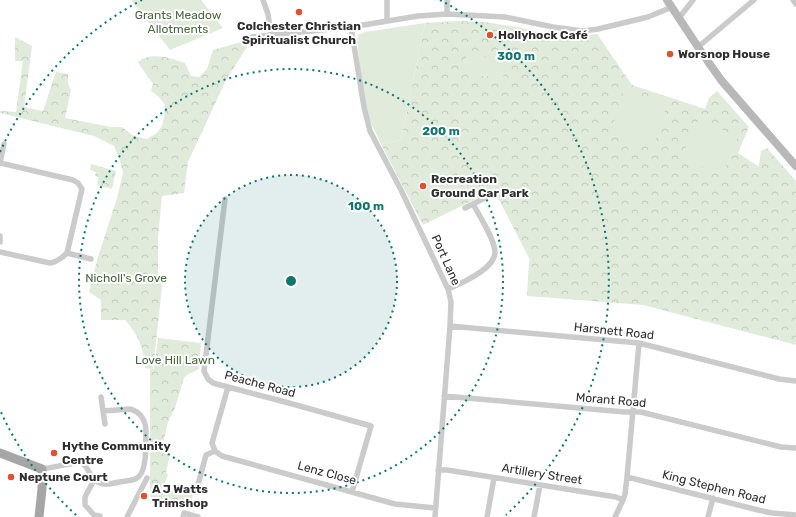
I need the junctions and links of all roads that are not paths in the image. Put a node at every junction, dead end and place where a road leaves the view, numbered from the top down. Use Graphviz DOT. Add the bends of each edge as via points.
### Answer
graph roads {
  1 [pos="263,0"];
  2 [pos="387,0"];
  3 [pos="447,0"];
  4 [pos="693,0"];
  5 [pos="754,0"];
  6 [pos="793,0"];
  7 [pos="670,3"];
  8 [pos="796,4"];
  9 [pos="447,14"];
  10 [pos="679,18"];
  11 [pos="387,21"];
  12 [pos="351,27"];
  13 [pos="271,36"];
  14 [pos="252,37"];
  15 [pos="698,47"];
  16 [pos="4,144"];
  17 [pos="0,163"];
  18 [pos="796,166"];
  19 [pos="485,198"];
  20 [pos="225,199"];
  21 [pos="474,204"];
  22 [pos="465,208"];
  23 [pos="0,236"];
  24 [pos="0,242"];
  25 [pos="0,252"];
  26 [pos="67,253"];
  27 [pos="91,259"];
  28 [pos="448,289"];
  29 [pos="450,326"];
  30 [pos="639,343"];
  31 [pos="796,381"];
  32 [pos="228,387"];
  33 [pos="444,396"];
  34 [pos="101,398"];
  35 [pos="103,411"];
  36 [pos="632,412"];
  37 [pos="105,424"];
  38 [pos="796,448"];
  39 [pos="215,451"];
  40 [pos="0,453"];
  41 [pos="42,469"];
  42 [pos="438,470"];
  43 [pos="628,477"];
  44 [pos="147,478"];
  45 [pos="494,478"];
  46 [pos="94,480"];
  47 [pos="540,485"];
  48 [pos="196,492"];
  49 [pos="352,492"];
  50 [pos="713,498"];
  51 [pos="623,500"];
  52 [pos="435,508"];
  53 [pos="796,515"];
  54 [pos="100,516"];
  55 [pos="39,517"];
  56 [pos="127,517"];
  57 [pos="183,517"];
  58 [pos="198,517"];
  59 [pos="435,517"];
  60 [pos="487,517"];
  61 [pos="534,517"];
  62 [pos="615,517"];
  63 [pos="708,517"];
  1 -- 13 [label="street"];
  2 -- 11 [label="street"];
  3 -- 9 [label="street"];
  4 -- 10 [label="street"];
  5 -- 15 [label="street"];
  6 -- 8 [label="street"];
  7 -- 9 [label="street" via="648,17 598,30 584,31 505,17"];
  7 -- 10 [label="street"];
  9 -- 11 [label="street"];
  10 -- 15 [label="street"];
  11 -- 12 [label="street"];
  12 -- 13 [label="street"];
  12 -- 28 [label="street, Port Lane" via="370,131"];
  13 -- 14 [label="street"];
  15 -- 18 [label="street" via="721,80"];
  16 -- 17 [label="street"];
  17 -- 26 [label="street" via="73,180 82,189"];
  19 -- 21 [label="street"];
  20 -- 32 [label="street, Peache Road" via="204,371 213,383"];
  21 -- 22 [label="street"];
  21 -- 28 [label="street" via="494,243 494,259 486,268"];
  23 -- 24 [label="street"];
  25 -- 26 [label="street" via="50,263 56,262"];
  26 -- 27 [label="street"];
  28 -- 29 [label="street, Port Lane" via="451,302"];
  29 -- 30 [label="street, Harsnett Road"];
  29 -- 33 [label="street, Port Lane"];
  30 -- 31 [label="street, Harsnett Road" via="779,379"];
  30 -- 36 [label="street"];
  32 -- 39 [label="street" via="212,443"];
  32 -- 49 [label="street, Peache Road" via="371,426"];
  33 -- 36 [label="street, Morant Road"];
  33 -- 42 [label="street, Port Lane"];
  34 -- 35 [label="street"];
  35 -- 37 [label="street"];
  35 -- 46 [label="street" via="130,409 143,417 146,426 144,464 142,474 136,479 106,484"];
  36 -- 38 [label="street, Morant Road" via="641,412 780,447"];
  36 -- 43 [label="street"];
  39 -- 48 [label="street" via="206,455"];
  39 -- 49 [label="street, Lenz Close" via="222,456"];
  40 -- 41 [label="main road"];
  41 -- 46 [label="street" via="62,467 76,462 85,465"];
  41 -- 55 [label="main road"];
  42 -- 45 [label="street, Artillery Street"];
  42 -- 52 [label="street, Port Lane"];
  43 -- 50 [label="street, King Stephen Road"];
  43 -- 51 [label="street"];
  44 -- 56 [label="street"];
  45 -- 47 [label="street, Artillery Street"];
  45 -- 60 [label="street"];
  46 -- 54 [label="street" via="85,496 85,505 94,515"];
  47 -- 51 [label="street, Artillery Street"];
  47 -- 61 [label="street"];
  49 -- 52 [label="street, Lenz Close" via="395,504"];
  50 -- 53 [label="street, King Stephen Road" via="772,513"];
  50 -- 63 [label="street"];
  51 -- 62 [label="street"];
  52 -- 59 [label="street, Port Lane"];
  57 -- 58 [label="street" via="184,513"];
}
